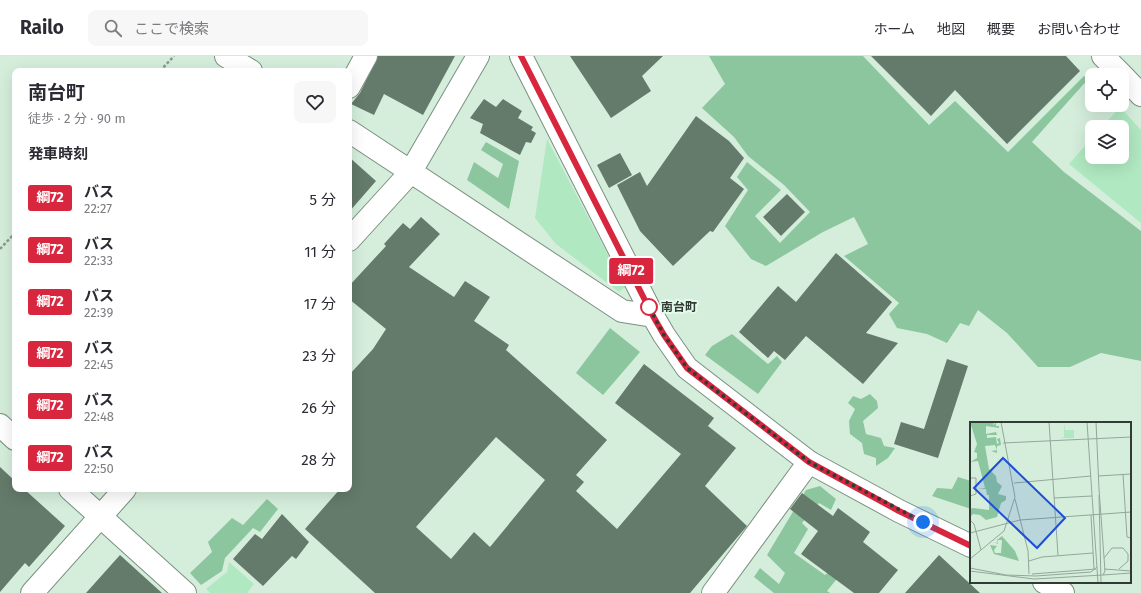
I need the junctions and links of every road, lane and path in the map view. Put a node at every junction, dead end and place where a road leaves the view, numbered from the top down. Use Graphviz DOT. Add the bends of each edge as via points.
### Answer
graph roads {
  1 [pos="174,56"];
  2 [pos="226,56"];
  3 [pos="366,56"];
  4 [pos="478,56"];
  5 [pos="521,56"];
  6 [pos="1103,56"];
  7 [pos="163,68"];
  8 [pos="246,68"];
  9 [pos="1115,68"];
  10 [pos="352,82"];
  11 [pos="1129,82"];
  12 [pos="1141,95"];
  13 [pos="352,133"];
  14 [pos="410,173"];
  15 [pos="12,236"];
  16 [pos="352,237"];
  17 [pos="0,249"];
  18 [pos="653,316"];
  19 [pos="0,426"];
  20 [pos="12,436"];
  21 [pos="809,462"];
  22 [pos="73,492"];
  23 [pos="122,492"];
  24 [pos="100,516"];
  25 [pos="970,546"];
  26 [pos="1046,583"];
  27 [pos="32,593"];
  28 [pos="185,593"];
  29 [pos="713,593"];
  30 [pos="1063,593"];
  1 -- 7 [label="path"];
  2 -- 8 [label="street"];
  3 -- 10 [label="street"];
  4 -- 14 [label="street"];
  5 -- 18 [label="street"];
  6 -- 9 [label="street"];
  11 -- 12 [label="street"];
  13 -- 14 [label="street"];
  14 -- 16 [label="street"];
  14 -- 18 [label="street" via="622,311"];
  15 -- 17 [label="path"];
  18 -- 21 [label="street" via="687,368"];
  19 -- 20 [label="street"];
  21 -- 25 [label="street" via="899,511"];
  21 -- 29 [label="street"];
  22 -- 24 [label="street"];
  23 -- 24 [label="street"];
  24 -- 27 [label="street"];
  24 -- 28 [label="street"];
  26 -- 30 [label="street"];
}
